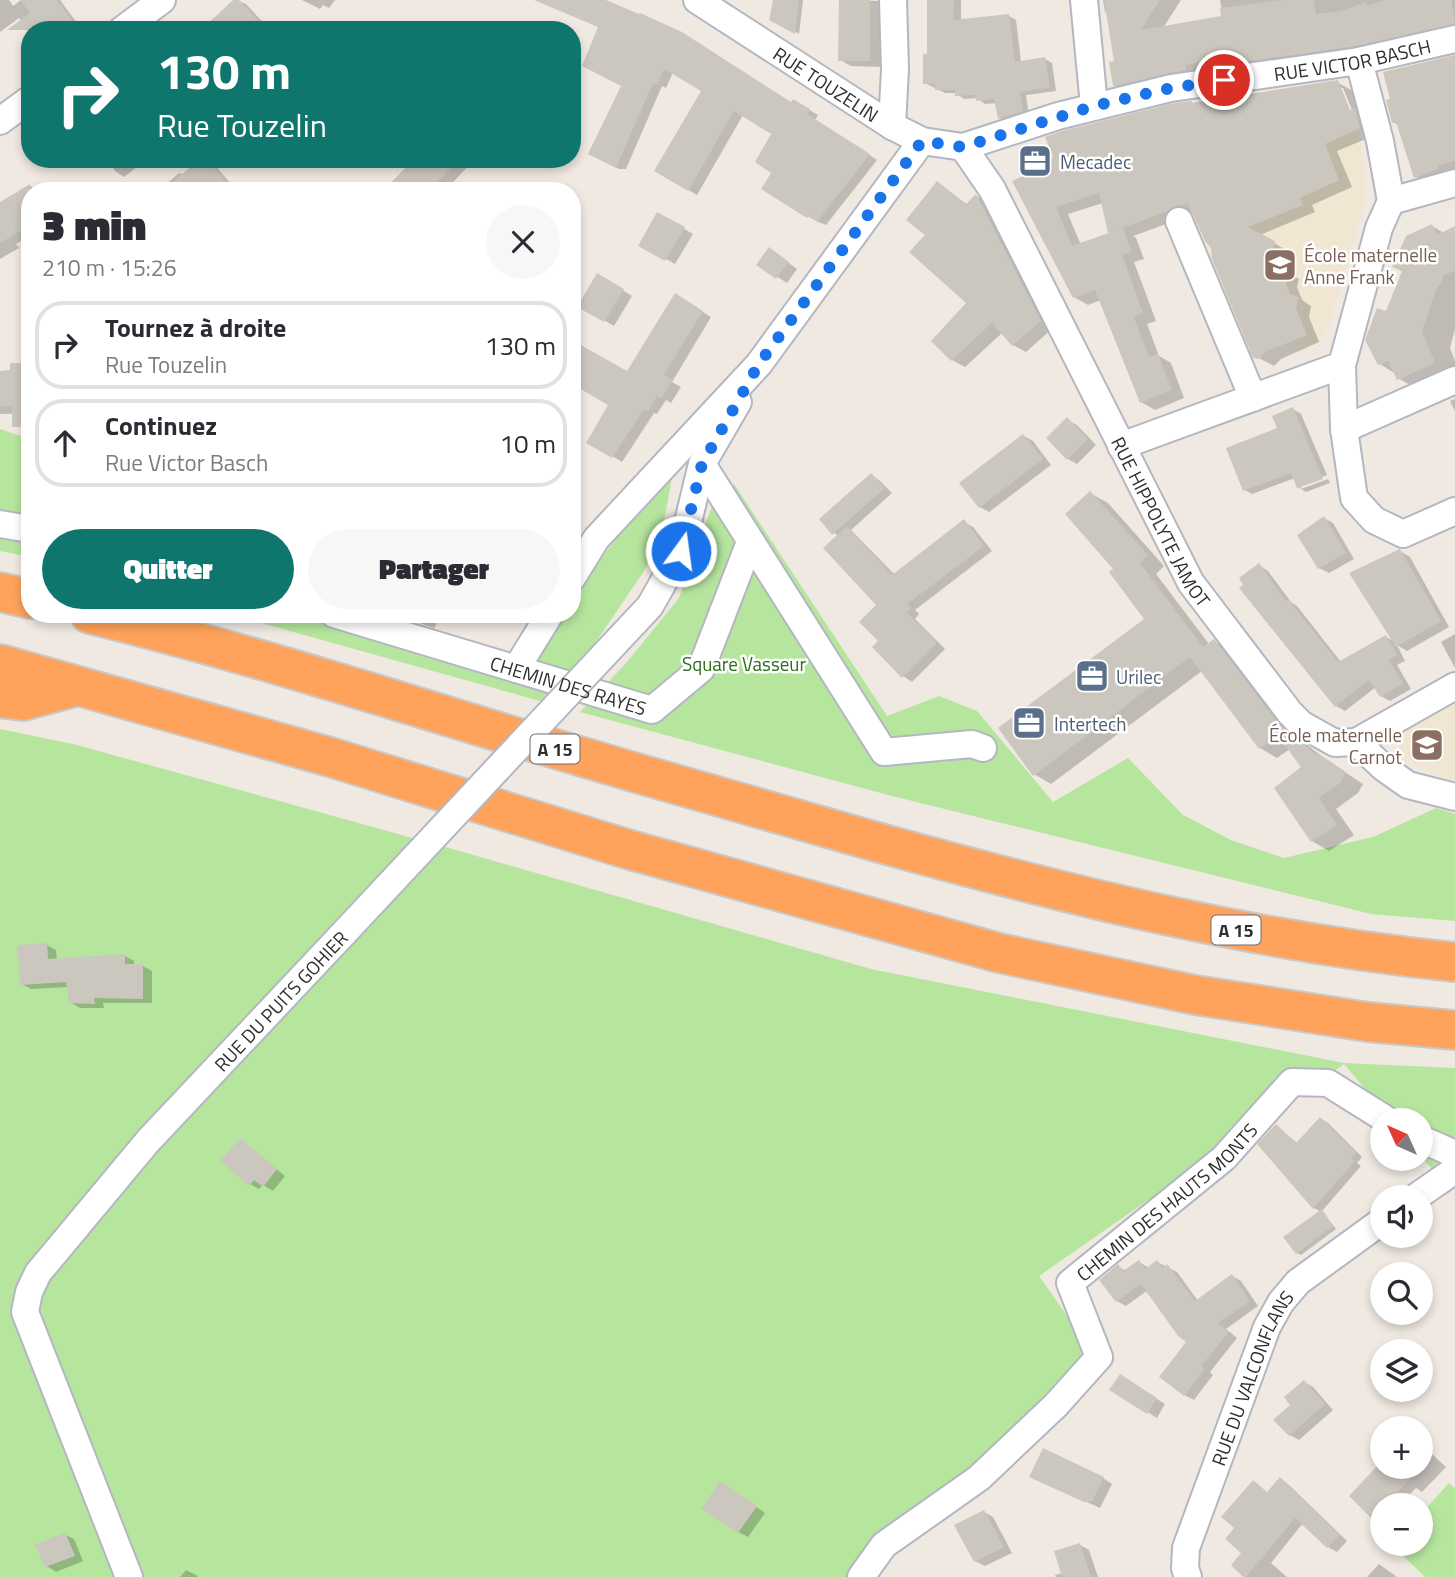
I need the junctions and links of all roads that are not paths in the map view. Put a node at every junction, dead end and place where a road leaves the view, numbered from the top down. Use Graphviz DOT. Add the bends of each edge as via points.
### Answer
graph roads {
  1 [pos="162,0"];
  2 [pos="697,0"];
  3 [pos="893,0"];
  4 [pos="1084,0"];
  5 [pos="134,21"];
  6 [pos="1455,39"];
  7 [pos="1359,61"];
  8 [pos="21,106"];
  9 [pos="1094,106"];
  10 [pos="0,121"];
  11 [pos="892,126"];
  12 [pos="922,141"];
  13 [pos="963,147"];
  14 [pos="1455,183"];
  15 [pos="1391,201"];
  16 [pos="1179,221"];
  17 [pos="759,364"];
  18 [pos="1342,365"];
  19 [pos="1455,380"];
  20 [pos="1253,398"];
  21 [pos="1344,429"];
  22 [pos="1121,446"];
  23 [pos="702,464"];
  24 [pos="1455,511"];
  25 [pos="0,524"];
  26 [pos="21,528"];
  27 [pos="750,542"];
  28 [pos="581,564"];
  29 [pos="0,592"];
  30 [pos="21,597"];
  31 [pos="126,623"];
  32 [pos="364,623"];
  33 [pos="544,623"];
  34 [pos="0,664"];
  35 [pos="516,669"];
  36 [pos="78,686"];
  37 [pos="1455,686"];
  38 [pos="0,698"];
  39 [pos="1356,743"];
  40 [pos="983,748"];
  41 [pos="1455,797"];
  42 [pos="1455,962"];
  43 [pos="1455,1030"];
  44 [pos="1370,1109"];
  45 [pos="1433,1144"];
  46 [pos="1455,1154"];
  47 [pos="1455,1170"];
  48 [pos="1433,1185"];
  49 [pos="1370,1230"];
  50 [pos="129,1577"];
  51 [pos="861,1577"];
  52 [pos="1188,1577"];
  1 -- 5 [label="street"];
  2 -- 11 [label="street, RUE TOUZELIN"];
  3 -- 11 [label="street"];
  4 -- 9 [label="street"];
  6 -- 7 [label="street, RUE VICTOR BASCH"];
  7 -- 9 [label="street, RUE VICTOR BASCH" via="1171,88"];
  7 -- 15 [label="street"];
  8 -- 10 [label="street"];
  9 -- 13 [label="street, RUE VICTOR BASCH"];
  11 -- 12 [label="street, RUE TOUZELIN"];
  12 -- 13 [label="street, RUE TOUZELIN"];
  12 -- 17 [label="street, RUE DU PUITS GOHIER"];
  13 -- 22 [label="street, RUE HIPPOLYTE JAMOT" via="992,189"];
  14 -- 15 [label="street"];
  15 -- 18 [label="street" via="1379,228"];
  16 -- 20 [label="street"];
  17 -- 23 [label="street, RUE DU PUITS GOHIER"];
  17 -- 28 [label="street, RUE DU PUITS GOHIER" via="596,540"];
  18 -- 20 [label="street"];
  18 -- 21 [label="street"];
  19 -- 21 [label="street"];
  20 -- 22 [label="street"];
  21 -- 24 [label="street" via="1354,498 1374,520 1403,534"];
  22 -- 39 [label="street, RUE HIPPOLYTE JAMOT" via="1191,583 1288,711 1335,743"];
  23 -- 27 [label="street"];
  23 -- 50 [label="street, RUE DU PUITS GOHIER, bridge" via="681,551 650,606 148,1141 38,1273 26,1312"];
  25 -- 26 [label="street"];
  27 -- 35 [label="street, CHEMIN DES RAYES" via="701,669 652,710"];
  27 -- 40 [label="street" via="884,752 972,744"];
  29 -- 30 [label="highway"];
  31 -- 42 [label="highway, A 15" via="1019,882 1204,925"];
  32 -- 35 [label="street, CHEMIN DES RAYES"];
  33 -- 35 [label="street"];
  34 -- 36 [label="highway"];
  36 -- 38 [label="highway" via="23,701"];
  36 -- 43 [label="highway" via="330,757 627,849 999,953 1195,996"];
  37 -- 39 [label="street"];
  39 -- 41 [label="street" via="1408,785"];
  44 -- 51 [label="street, CHEMIN DES HAUTS MONTS" via="1328,1083 1292,1082 1224,1158 1070,1283 1099,1357 979,1478 884,1545"];
  45 -- 46 [label="street"];
  47 -- 48 [label="street"];
  49 -- 52 [label="street, RUE DU VALCONFLANS" via="1298,1282 1267,1327 1186,1548"];
}
